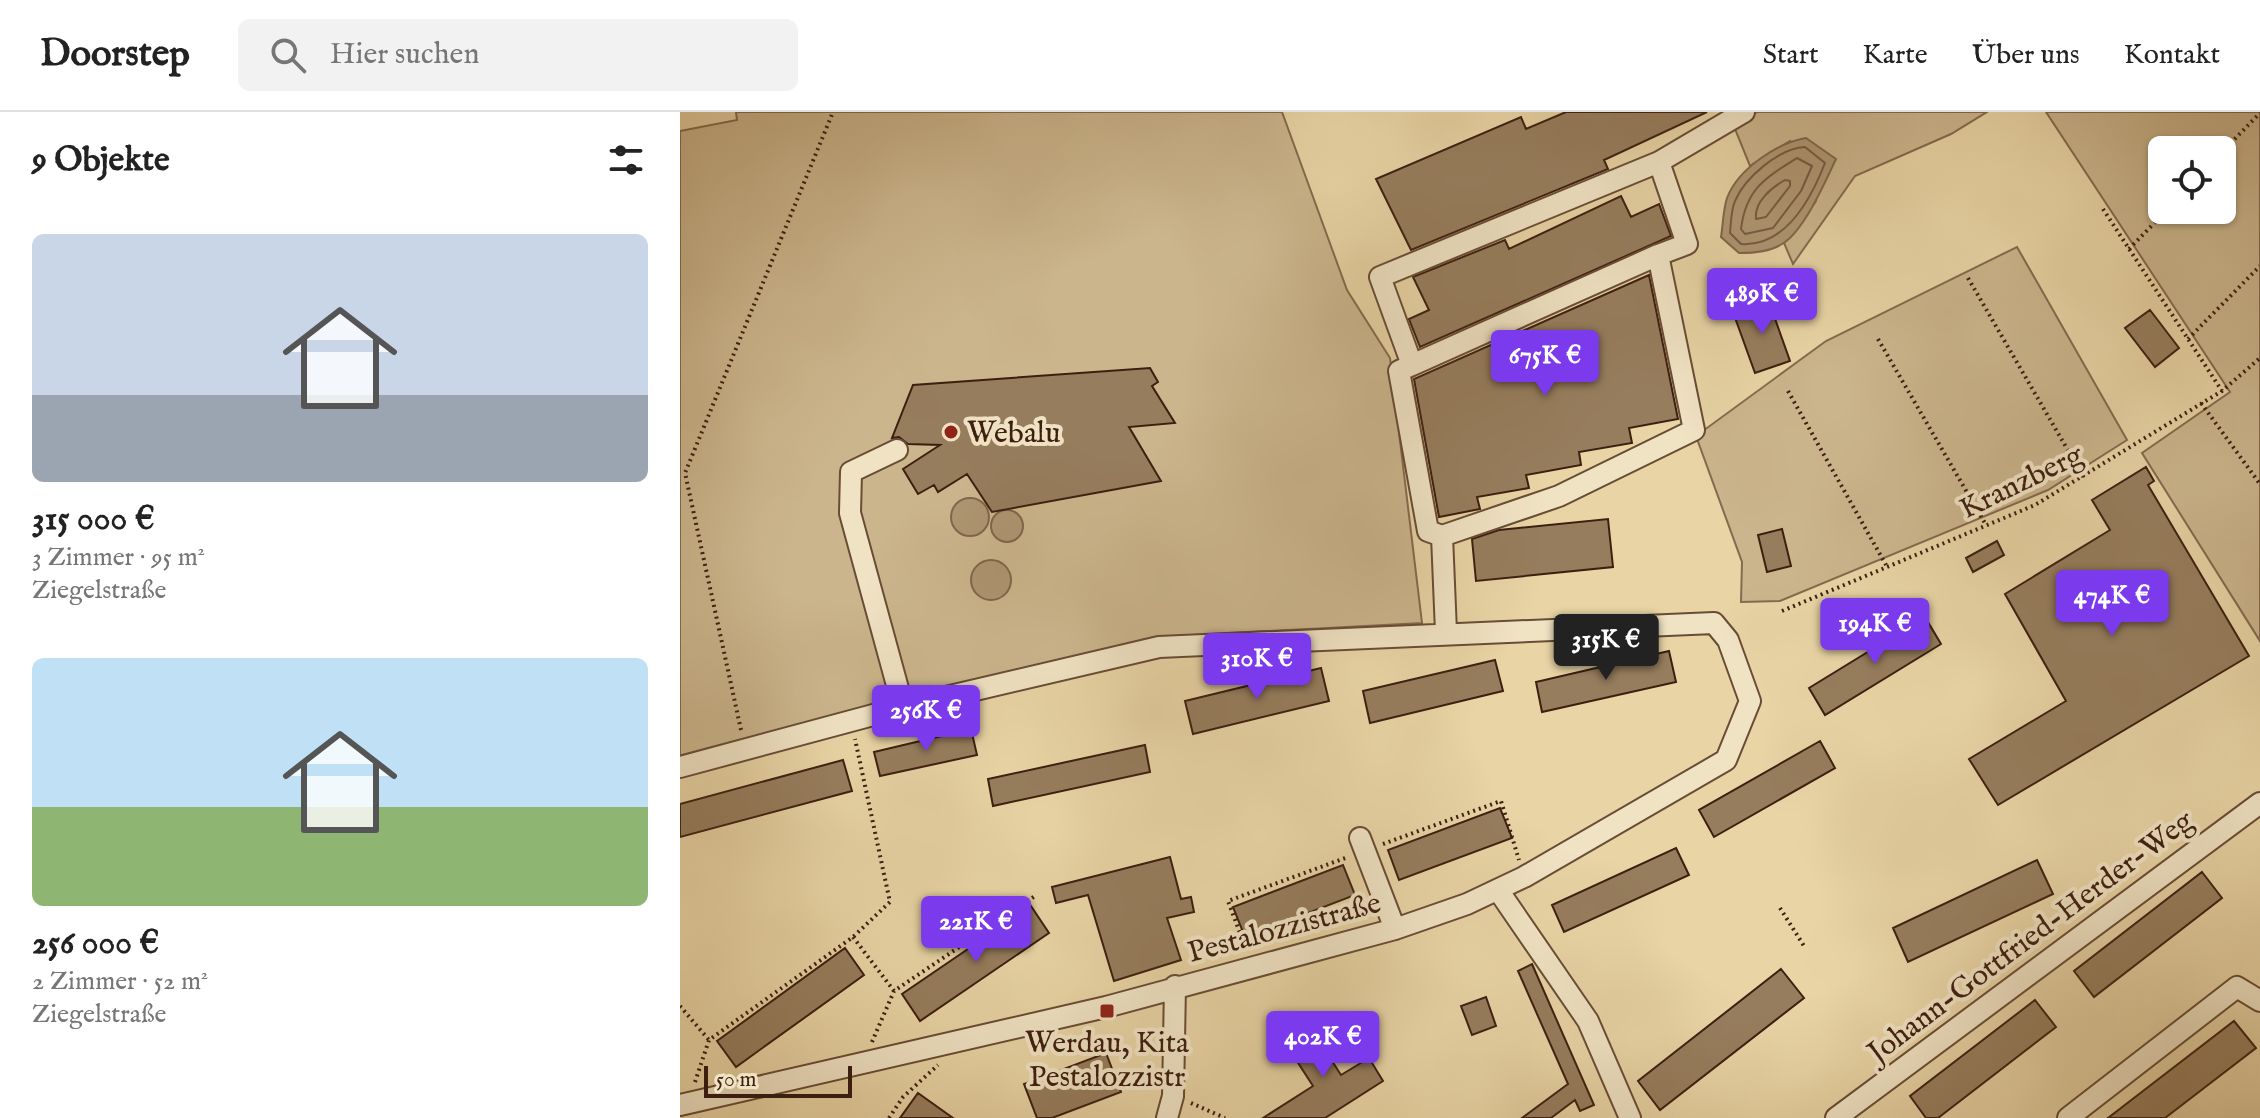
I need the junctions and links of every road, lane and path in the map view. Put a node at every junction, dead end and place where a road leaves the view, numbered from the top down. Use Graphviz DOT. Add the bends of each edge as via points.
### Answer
graph roads {
  1 [pos="833,112"];
  2 [pos="1744,112"];
  3 [pos="2260,113"];
  4 [pos="2236,138"];
  5 [pos="1659,162"];
  6 [pos="2103,209"];
  7 [pos="2153,224"];
  8 [pos="2129,249"];
  9 [pos="1658,255"];
  10 [pos="2260,266"];
  11 [pos="1968,278"];
  12 [pos="1878,339"];
  13 [pos="2188,339"];
  14 [pos="2260,358"];
  15 [pos="1412,365"];
  16 [pos="1788,391"];
  17 [pos="2222,391"];
  18 [pos="2201,403"];
  19 [pos="897,450"];
  20 [pos="2084,478"];
  21 [pos="2260,484"];
  22 [pos="1986,525"];
  23 [pos="1442,536"];
  24 [pos="1886,565"];
  25 [pos="1782,611"];
  26 [pos="1446,632"];
  27 [pos="903,707"];
  28 [pos="851,721"];
  29 [pos="746,749"];
  30 [pos="680,767"];
  31 [pos="2260,803"];
  32 [pos="1360,838"];
  33 [pos="1498,890"];
  34 [pos="1035,896"];
  35 [pos="1780,908"];
  36 [pos="1395,929"];
  37 [pos="853,937"];
  38 [pos="1804,946"];
  39 [pos="1175,986"];
  40 [pos="894,991"];
  41 [pos="2260,1001"];
  42 [pos="680,1006"];
  43 [pos="969,1037"];
  44 [pos="709,1040"];
  45 [pos="864,1063"];
  46 [pos="1173,1096"];
  47 [pos="684,1104"];
  48 [pos="889,1118"];
  49 [pos="1167,1118"];
  50 [pos="1225,1118"];
  51 [pos="1630,1118"];
  52 [pos="1836,1118"];
  53 [pos="2068,1118"];
  1 -- 29 [label="path" via="685,473"];
  2 -- 5 [label="street"];
  3 -- 4 [label="path"];
  5 -- 9 [label="street" via="1687,244"];
  5 -- 15 [label="street" via="1380,277"];
  6 -- 8 [label="path"];
  7 -- 8 [label="path"];
  8 -- 13 [label="path"];
  9 -- 15 [label="street"];
  9 -- 23 [label="street" via="1694,430 1559,496"];
  10 -- 13 [label="path"];
  11 -- 20 [label="path"];
  12 -- 22 [label="path"];
  13 -- 17 [label="path"];
  14 -- 17 [label="path, Kranzberg"];
  15 -- 23 [label="street" via="1399,371 1428,531"];
  16 -- 24 [label="path"];
  17 -- 18 [label="path, Kranzberg"];
  18 -- 20 [label="path, Kranzberg"];
  18 -- 21 [label="path"];
  19 -- 27 [label="street" via="851,472 850,513"];
  20 -- 22 [label="path, Kranzberg"];
  22 -- 24 [label="path, Kranzberg"];
  23 -- 26 [label="street"];
  24 -- 25 [label="path, Kranzberg"];
  26 -- 27 [label="street" via="1159,647"];
  26 -- 33 [label="street, Pestalozzistraße" via="1714,623 1728,640 1750,701 1726,760"];
  27 -- 28 [label="street"];
  28 -- 29 [label="street"];
  28 -- 37 [label="path" via="890,902"];
  29 -- 30 [label="street"];
  31 -- 52 [label="street, Johann-Gottfried-Herder-Weg"];
  32 -- 36 [label="street"];
  33 -- 36 [label="street, Pestalozzistraße"];
  33 -- 51 [label="street" via="1588,1021"];
  34 -- 40 [label="path"];
  35 -- 38 [label="path"];
  36 -- 39 [label="street, Pestalozzistraße"];
  37 -- 40 [label="path"];
  37 -- 44 [label="path"];
  39 -- 43 [label="street, Pestalozzistraße"];
  39 -- 46 [label="street"];
  40 -- 45 [label="path"];
  41 -- 53 [label="street" via="2237,987"];
  42 -- 44 [label="path"];
  43 -- 45 [label="street, Pestalozzistraße"];
  43 -- 48 [label="path" via="903,1097"];
  44 -- 47 [label="path"];
  45 -- 47 [label="street, Pestalozzistraße"];
  46 -- 49 [label="street"];
  46 -- 50 [label="path"];
}
